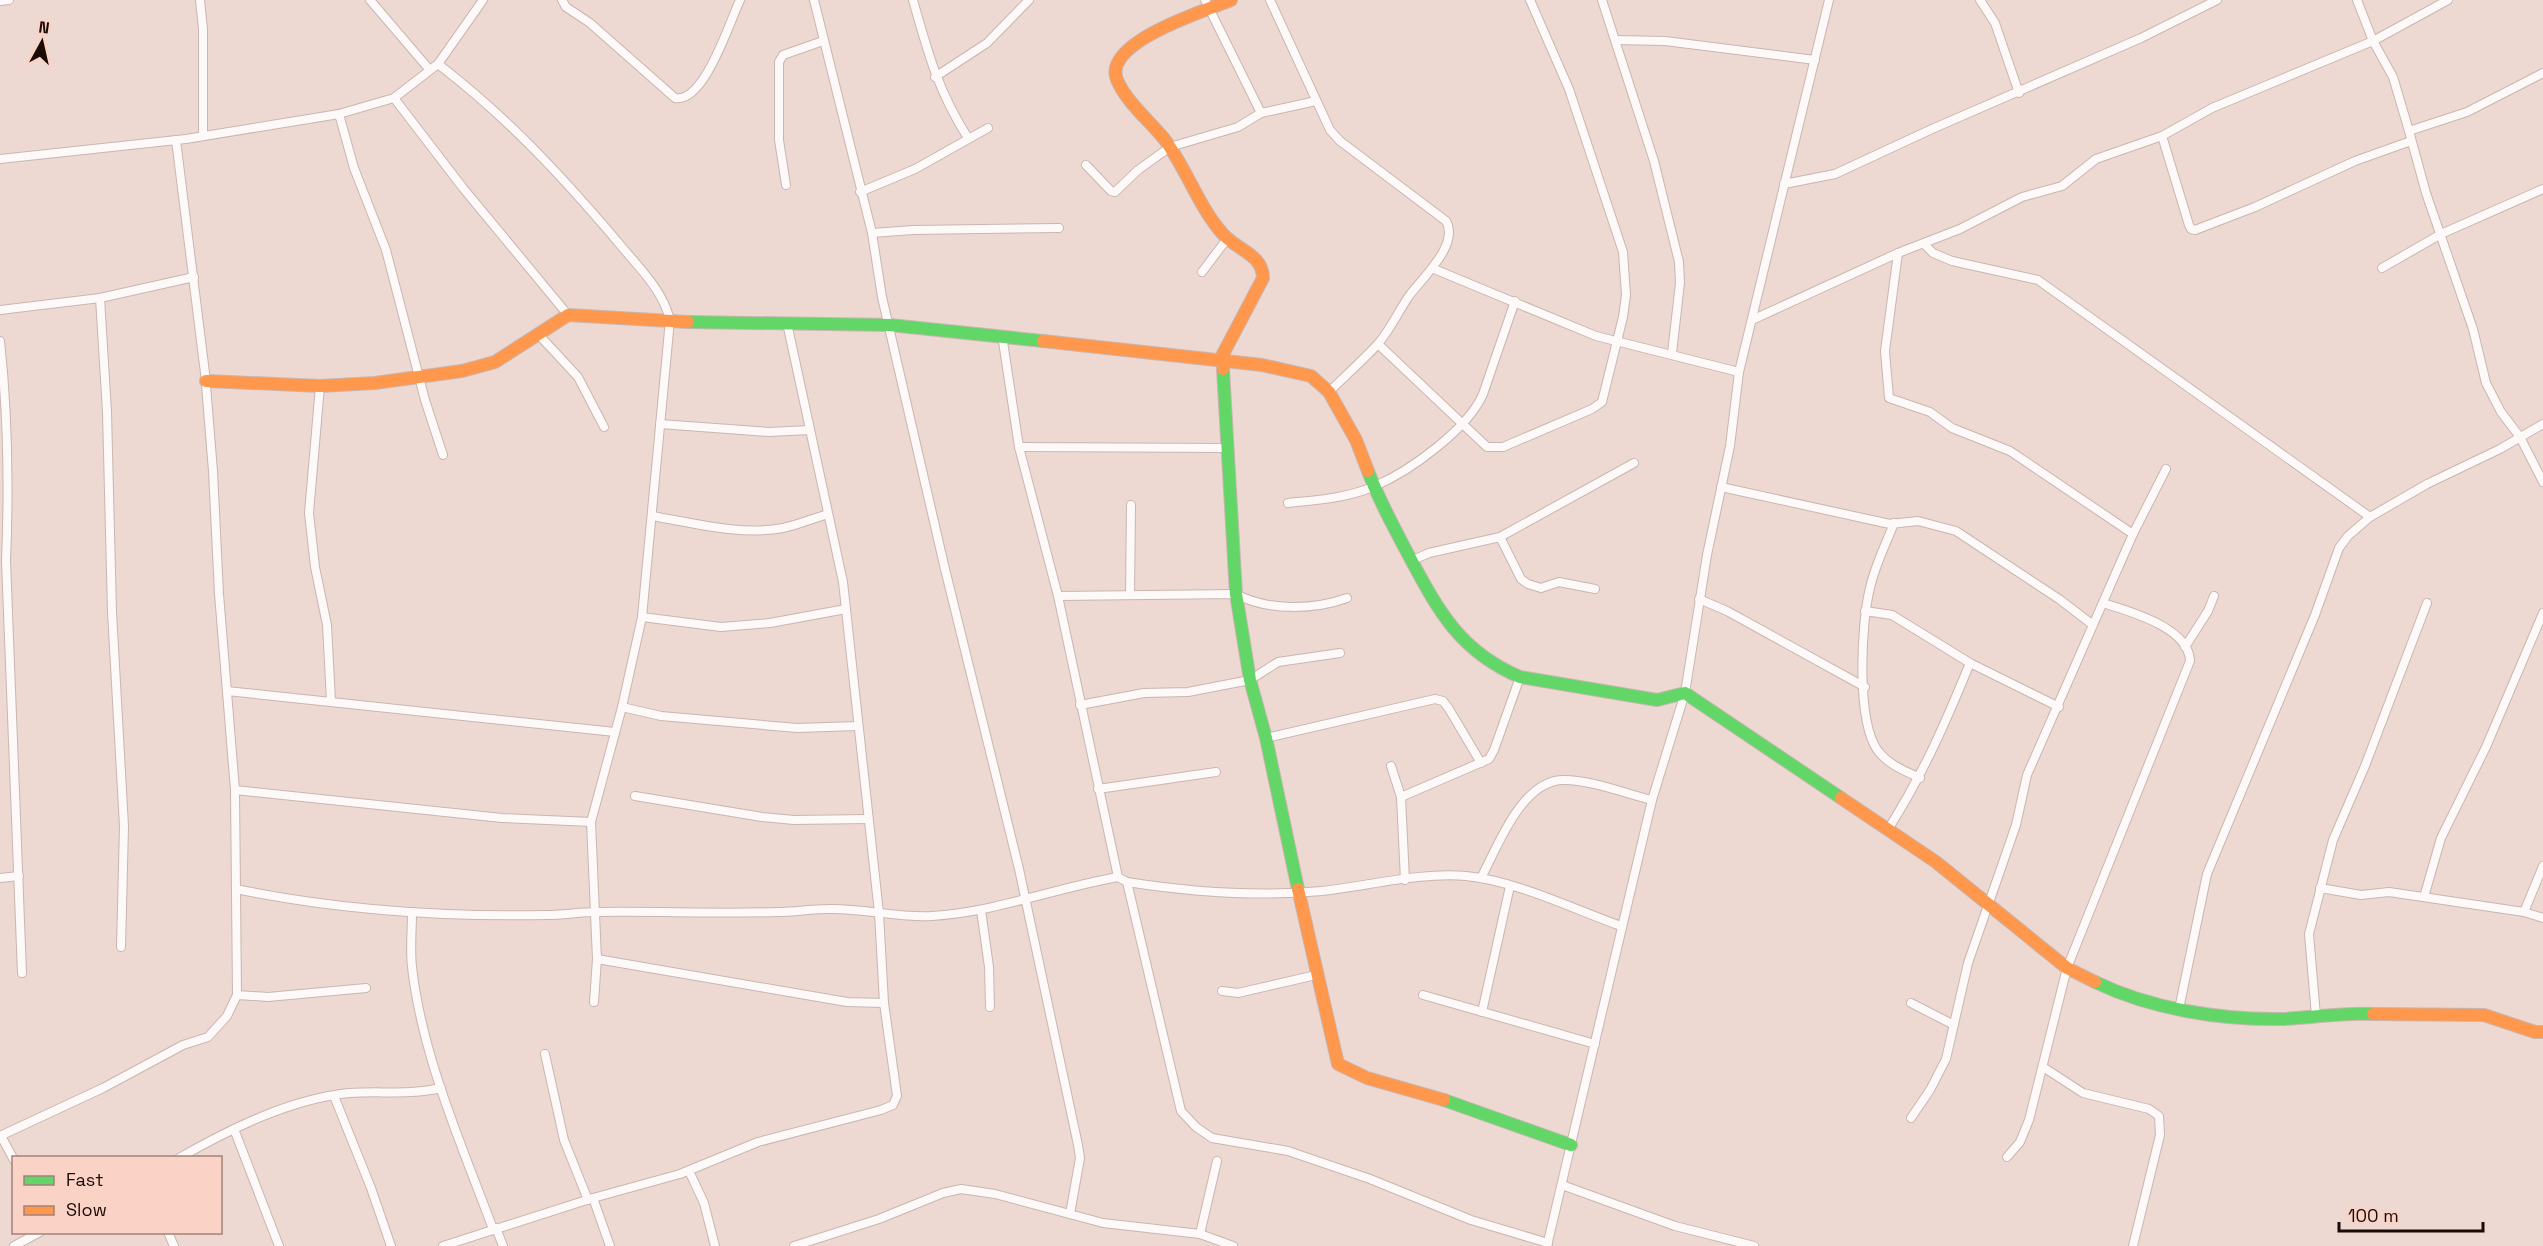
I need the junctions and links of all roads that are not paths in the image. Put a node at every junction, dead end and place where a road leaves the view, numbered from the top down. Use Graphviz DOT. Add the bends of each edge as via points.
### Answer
graph roads {
  1 [pos="9,0"];
  2 [pos="200,0"];
  3 [pos="370,0"];
  4 [pos="483,0"];
  5 [pos="562,0"];
  6 [pos="740,0"];
  7 [pos="814,0"];
  8 [pos="913,0"];
  9 [pos="1029,0"];
  10 [pos="1231,0"];
  11 [pos="1270,0"];
  12 [pos="1530,0"];
  13 [pos="1602,0"];
  14 [pos="1829,0"];
  15 [pos="1980,0"];
  16 [pos="2356,0"];
  17 [pos="2448,0"];
  18 [pos="0,1"];
  19 [pos="2214,1"];
  20 [pos="1207,5"];
  21 [pos="1616,40"];
  22 [pos="823,41"];
  23 [pos="2373,41"];
  24 [pos="1815,60"];
  25 [pos="438,63"];
  26 [pos="429,69"];
  27 [pos="2543,73"];
  28 [pos="935,77"];
  29 [pos="2019,93"];
  30 [pos="394,98"];
  31 [pos="1316,101"];
  32 [pos="1261,113"];
  33 [pos="339,114"];
  34 [pos="988,128"];
  35 [pos="2409,131"];
  36 [pos="202,136"];
  37 [pos="2162,136"];
  38 [pos="968,138"];
  39 [pos="176,140"];
  40 [pos="2411,141"];
  41 [pos="1170,147"];
  42 [pos="0,159"];
  43 [pos="1086,165"];
  44 [pos="1784,184"];
  45 [pos="786,185"];
  46 [pos="2543,189"];
  47 [pos="860,192"];
  48 [pos="1059,228"];
  49 [pos="872,233"];
  50 [pos="2441,234"];
  51 [pos="1227,239"];
  52 [pos="1924,244"];
  53 [pos="1898,253"];
  54 [pos="2382,268"];
  55 [pos="1434,269"];
  56 [pos="1202,272"];
  57 [pos="194,278"];
  58 [pos="100,298"];
  59 [pos="1515,301"];
  60 [pos="0,310"];
  61 [pos="568,315"];
  62 [pos="670,320"];
  63 [pos="1752,320"];
  64 [pos="787,323"];
  65 [pos="890,325"];
  66 [pos="539,335"];
  67 [pos="1002,336"];
  68 [pos="0,341"];
  69 [pos="1619,343"];
  70 [pos="1378,344"];
  71 [pos="1671,353"];
  72 [pos="1222,360"];
  73 [pos="1739,372"];
  74 [pos="420,378"];
  75 [pos="206,381"];
  76 [pos="320,386"];
  77 [pos="1329,392"];
  78 [pos="660,424"];
  79 [pos="1462,424"];
  80 [pos="2543,424"];
  81 [pos="604,427"];
  82 [pos="810,429"];
  83 [pos="2520,437"];
  84 [pos="1019,447"];
  85 [pos="1227,448"];
  86 [pos="443,455"];
  87 [pos="1634,463"];
  88 [pos="2166,469"];
  89 [pos="2543,482"];
  90 [pos="1374,486"];
  91 [pos="1721,486"];
  92 [pos="1288,503"];
  93 [pos="1131,505"];
  94 [pos="828,514"];
  95 [pos="652,516"];
  96 [pos="2370,517"];
  97 [pos="1894,523"];
  98 [pos="2133,534"];
  99 [pos="1500,537"];
  100 [pos="1413,560"];
  101 [pos="1595,589"];
  102 [pos="1236,594"];
  103 [pos="1130,595"];
  104 [pos="1058,596"];
  105 [pos="2214,596"];
  106 [pos="1347,598"];
  107 [pos="1699,599"];
  108 [pos="2103,603"];
  109 [pos="2427,603"];
  110 [pos="846,609"];
  111 [pos="1865,611"];
  112 [pos="2543,613"];
  113 [pos="642,617"];
  114 [pos="2093,625"];
  115 [pos="2185,647"];
  116 [pos="1340,653"];
  117 [pos="1970,663"];
  118 [pos="1520,677"];
  119 [pos="1250,680"];
  120 [pos="1865,687"];
  121 [pos="227,691"];
  122 [pos="1684,693"];
  123 [pos="331,702"];
  124 [pos="1080,705"];
  125 [pos="622,707"];
  126 [pos="2059,707"];
  127 [pos="858,726"];
  128 [pos="615,732"];
  129 [pos="1266,738"];
  130 [pos="1481,763"];
  131 [pos="1391,766"];
  132 [pos="1216,772"];
  133 [pos="1920,778"];
  134 [pos="1098,789"];
  135 [pos="235,790"];
  136 [pos="634,796"];
  137 [pos="1401,797"];
  138 [pos="1652,800"];
  139 [pos="868,819"];
  140 [pos="591,822"];
  141 [pos="1889,828"];
  142 [pos="2543,866"];
  143 [pos="19,876"];
  144 [pos="1118,877"];
  145 [pos="0,878"];
  146 [pos="1481,878"];
  147 [pos="1405,880"];
  148 [pos="1127,882"];
  149 [pos="1510,886"];
  150 [pos="2320,888"];
  151 [pos="236,890"];
  152 [pos="1298,893"];
  153 [pos="2424,897"];
  154 [pos="1025,900"];
  155 [pos="1988,905"];
  156 [pos="981,910"];
  157 [pos="412,912"];
  158 [pos="596,912"];
  159 [pos="2524,912"];
  160 [pos="879,913"];
  161 [pos="2543,918"];
  162 [pos="1621,926"];
  163 [pos="121,946"];
  164 [pos="597,959"];
  165 [pos="2067,968"];
  166 [pos="22,973"];
  167 [pos="1316,975"];
  168 [pos="366,988"];
  169 [pos="1222,991"];
  170 [pos="237,995"];
  171 [pos="1422,995"];
  172 [pos="594,1002"];
  173 [pos="884,1003"];
  174 [pos="1911,1003"];
  175 [pos="990,1007"];
  176 [pos="2179,1009"];
  177 [pos="1482,1012"];
  178 [pos="2316,1016"];
  179 [pos="1954,1025"];
  180 [pos="2543,1032"];
  181 [pos="1595,1044"];
  182 [pos="545,1054"];
  183 [pos="2043,1067"];
  184 [pos="441,1088"];
  185 [pos="334,1095"];
  186 [pos="1911,1118"];
  187 [pos="234,1130"];
  188 [pos="1,1136"];
  189 [pos="1571,1145"];
  190 [pos="12,1156"];
  191 [pos="182,1156"];
  192 [pos="2007,1157"];
  193 [pos="1217,1161"];
  194 [pos="689,1171"];
  195 [pos="1562,1185"];
  196 [pos="591,1199"];
  197 [pos="1070,1214"];
  198 [pos="494,1229"];
  199 [pos="1200,1233"];
  200 [pos="37,1234"];
  201 [pos="1548,1244"];
  202 [pos="14,1246"];
  203 [pos="279,1246"];
  204 [pos="391,1246"];
  205 [pos="443,1246"];
  206 [pos="503,1246"];
  207 [pos="610,1246"];
  208 [pos="715,1246"];
  209 [pos="794,1246"];
  210 [pos="1233,1246"];
  211 [pos="1754,1246"];
  212 [pos="2133,1246"];
  1 -- 18 [label="street"];
  2 -- 36 [label="street"];
  3 -- 26 [label="street"];
  4 -- 25 [label="street"];
  5 -- 6 [label="street" via="675,98 681,99 690,96 717,59"];
  7 -- 22 [label="street"];
  8 -- 28 [label="street"];
  9 -- 28 [label="street" via="987,43"];
  10 -- 20 [label="street"];
  11 -- 31 [label="street"];
  12 -- 69 [label="street" via="1569,89 1623,252 1626,295"];
  13 -- 21 [label="street"];
  14 -- 24 [label="street"];
  15 -- 29 [label="street" via="1995,23"];
  16 -- 23 [label="street"];
  17 -- 23 [label="street"];
  19 -- 29 [label="street"];
  20 -- 32 [label="street"];
  20 -- 41 [label="street" via="1138,40 1115,63 1119,83"];
  21 -- 24 [label="street"];
  21 -- 71 [label="street" via="1657,171 1678,262 1680,283"];
  22 -- 45 [label="street" via="783,55 778,62 779,140"];
  22 -- 47 [label="street"];
  23 -- 35 [label="street" via="2393,77"];
  23 -- 37 [label="street" via="2212,108"];
  24 -- 44 [label="street"];
  25 -- 26 [label="street"];
  25 -- 62 [label="street" via="488,102 561,174 659,291"];
  26 -- 30 [label="street"];
  27 -- 35 [label="street" via="2467,112"];
  28 -- 38 [label="street"];
  29 -- 44 [label="street" via="1835,174"];
  30 -- 33 [label="street"];
  30 -- 61 [label="street"];
  31 -- 32 [label="street"];
  31 -- 55 [label="street" via="1340,141 1446,221 1449,236"];
  32 -- 41 [label="street" via="1238,127"];
  33 -- 36 [label="street"];
  33 -- 74 [label="street" via="354,168 386,250"];
  34 -- 38 [label="street"];
  35 -- 40 [label="street"];
  36 -- 39 [label="street"];
  37 -- 40 [label="street" via="2189,225 2195,230"];
  37 -- 52 [label="street" via="2096,159 2062,186 2022,196"];
  38 -- 47 [label="street" via="915,169"];
  39 -- 42 [label="street"];
  39 -- 57 [label="street"];
  40 -- 50 [label="street"];
  41 -- 43 [label="street" via="1115,192"];
  41 -- 51 [label="street" via="1211,220"];
  44 -- 63 [label="street"];
  46 -- 50 [label="street"];
  47 -- 49 [label="street"];
  48 -- 49 [label="street"];
  49 -- 65 [label="street"];
  50 -- 54 [label="street"];
  50 -- 83 [label="street" via="2473,329 2486,383"];
  51 -- 56 [label="street"];
  51 -- 72 [label="street" via="1258,260 1264,270"];
  52 -- 53 [label="street"];
  52 -- 96 [label="street" via="1933,253 1952,261 2038,280"];
  53 -- 63 [label="street"];
  53 -- 98 [label="street" via="1886,351 1889,398 1930,412 1952,428 2010,451"];
  55 -- 59 [label="street"];
  55 -- 70 [label="street" via="1410,293"];
  57 -- 58 [label="street"];
  57 -- 75 [label="street"];
  58 -- 60 [label="street"];
  58 -- 163 [label="street" via="124,826"];
  59 -- 69 [label="street"];
  59 -- 79 [label="street" via="1479,405"];
  61 -- 62 [label="street"];
  61 -- 66 [label="street"];
  62 -- 64 [label="street"];
  62 -- 78 [label="street"];
  63 -- 73 [label="street"];
  64 -- 65 [label="street"];
  64 -- 82 [label="street"];
  65 -- 67 [label="street"];
  65 -- 154 [label="street"];
  66 -- 74 [label="street" via="495,362"];
  66 -- 81 [label="street" via="578,376"];
  67 -- 72 [label="street" via="1053,345"];
  67 -- 84 [label="street"];
  68 -- 143 [label="street"];
  69 -- 71 [label="street"];
  69 -- 79 [label="street" via="1598,406 1495,448 1487,447"];
  70 -- 77 [label="street"];
  70 -- 79 [label="street"];
  71 -- 73 [label="street"];
  72 -- 77 [label="street" via="1311,376"];
  72 -- 85 [label="street"];
  73 -- 91 [label="street"];
  74 -- 76 [label="street"];
  74 -- 86 [label="street"];
  75 -- 76 [label="street"];
  75 -- 121 [label="street"];
  76 -- 123 [label="street" via="309,513 327,625"];
  77 -- 90 [label="street" via="1356,440"];
  78 -- 82 [label="street" via="769,432"];
  78 -- 95 [label="street"];
  79 -- 90 [label="street" via="1425,454"];
  80 -- 83 [label="street"];
  82 -- 94 [label="street"];
  83 -- 89 [label="street"];
  83 -- 96 [label="street"];
  84 -- 85 [label="street"];
  84 -- 104 [label="street"];
  85 -- 102 [label="street"];
  87 -- 99 [label="street"];
  88 -- 98 [label="street"];
  90 -- 92 [label="street" via="1339,497"];
  90 -- 100 [label="street"];
  91 -- 97 [label="street"];
  91 -- 107 [label="street"];
  93 -- 103 [label="street"];
  94 -- 95 [label="street" via="783,528 747,529"];
  94 -- 110 [label="street"];
  95 -- 113 [label="street"];
  96 -- 176 [label="street" via="2348,536 2334,558 2316,615 2207,874"];
  97 -- 111 [label="street" via="1872,579"];
  97 -- 114 [label="street" via="1918,521 1956,531"];
  98 -- 108 [label="street"];
  99 -- 100 [label="street"];
  99 -- 101 [label="street" via="1521,579 1528,584 1542,588 1558,582"];
  100 -- 118 [label="street" via="1438,611 1458,636 1499,668"];
  102 -- 103 [label="street"];
  102 -- 106 [label="street" via="1258,603 1300,607"];
  102 -- 119 [label="street"];
  103 -- 104 [label="street"];
  104 -- 124 [label="street"];
  105 -- 115 [label="street"];
  107 -- 120 [label="street"];
  107 -- 122 [label="street"];
  108 -- 114 [label="street"];
  108 -- 115 [label="street" via="2152,618"];
  109 -- 150 [label="street" via="2366,766 2333,840"];
  110 -- 113 [label="street" via="770,623 721,627"];
  110 -- 127 [label="street"];
  111 -- 117 [label="street" via="1892,615"];
  111 -- 120 [label="street"];
  112 -- 153 [label="street" via="2486,747 2441,838"];
  113 -- 125 [label="street"];
  114 -- 126 [label="street"];
  115 -- 165 [label="street" via="2190,661"];
  116 -- 119 [label="street" via="1278,662"];
  117 -- 126 [label="street"];
  117 -- 133 [label="street"];
  118 -- 122 [label="street" via="1657,700"];
  118 -- 130 [label="street" via="1494,750"];
  119 -- 124 [label="street"];
  119 -- 129 [label="street"];
  120 -- 133 [label="street" via="1868,730 1876,748 1891,764"];
  121 -- 123 [label="street"];
  121 -- 135 [label="street"];
  122 -- 138 [label="street"];
  122 -- 141 [label="street"];
  123 -- 128 [label="street"];
  124 -- 134 [label="street"];
  125 -- 127 [label="street" via="661,716 797,728"];
  125 -- 128 [label="street"];
  126 -- 155 [label="street" via="2027,776 2016,825"];
  127 -- 139 [label="street"];
  128 -- 140 [label="street"];
  129 -- 130 [label="street" via="1435,699 1443,701 1449,709"];
  129 -- 152 [label="street"];
  130 -- 137 [label="street"];
  131 -- 137 [label="street"];
  132 -- 134 [label="street"];
  133 -- 141 [label="street"];
  134 -- 144 [label="street"];
  135 -- 140 [label="street" via="502,818"];
  135 -- 151 [label="street"];
  136 -- 139 [label="street" via="762,817"];
  137 -- 147 [label="street"];
  138 -- 146 [label="street" via="1580,782 1552,781 1535,789 1523,803"];
  138 -- 162 [label="street"];
  139 -- 160 [label="street"];
  140 -- 158 [label="street"];
  141 -- 155 [label="street"];
  142 -- 159 [label="street"];
  143 -- 145 [label="street"];
  143 -- 166 [label="street"];
  144 -- 148 [label="street"];
  144 -- 154 [label="street" via="1072,885"];
  146 -- 147 [label="street"];
  146 -- 149 [label="street"];
  147 -- 152 [label="street"];
  148 -- 152 [label="street" via="1245,894"];
  148 -- 201 [label="street" via="1181,1111 1196,1127 1212,1138 1288,1151 1471,1220"];
  149 -- 162 [label="street"];
  149 -- 177 [label="street"];
  150 -- 153 [label="street" via="2361,895 2389,892"];
  150 -- 178 [label="street" via="2309,934"];
  151 -- 157 [label="street" via="351,909"];
  151 -- 170 [label="street"];
  152 -- 167 [label="street"];
  153 -- 159 [label="street"];
  154 -- 156 [label="street"];
  154 -- 197 [label="street" via="1080,1158"];
  155 -- 165 [label="street"];
  155 -- 179 [label="street" via="1968,963"];
  156 -- 160 [label="street" via="932,916"];
  156 -- 175 [label="street"];
  157 -- 158 [label="street"];
  157 -- 184 [label="street" via="412,966"];
  158 -- 160 [label="street" via="830,909"];
  158 -- 164 [label="street"];
  159 -- 161 [label="street"];
  160 -- 173 [label="street"];
  162 -- 181 [label="street"];
  164 -- 172 [label="street"];
  164 -- 173 [label="street" via="847,1002"];
  165 -- 176 [label="street" via="2118,993"];
  165 -- 183 [label="street"];
  167 -- 169 [label="street" via="1238,993"];
  167 -- 189 [label="street" via="1338,1064 1367,1078 1444,1100"];
  168 -- 170 [label="street" via="268,997"];
  170 -- 188 [label="street" via="227,1016 208,1037 183,1045"];
  171 -- 177 [label="street"];
  173 -- 194 [label="street" via="897,1095 893,1105 758,1142"];
  174 -- 179 [label="street"];
  176 -- 178 [label="street" via="2212,1016"];
  177 -- 181 [label="street"];
  178 -- 180 [label="street" via="2343,1012 2484,1015"];
  179 -- 186 [label="street" via="1946,1059"];
  181 -- 189 [label="street"];
  182 -- 196 [label="street" via="564,1140"];
  183 -- 192 [label="street" via="2025,1131"];
  183 -- 212 [label="street" via="2083,1092 2149,1108 2160,1116 2160,1135"];
  184 -- 185 [label="street" via="420,1093"];
  184 -- 198 [label="street"];
  185 -- 187 [label="street"];
  185 -- 204 [label="street"];
  187 -- 191 [label="street"];
  187 -- 203 [label="street"];
  188 -- 190 [label="street"];
  189 -- 195 [label="street"];
  193 -- 199 [label="street"];
  194 -- 196 [label="street"];
  194 -- 208 [label="street" via="704,1203"];
  195 -- 201 [label="street"];
  195 -- 211 [label="street" via="1675,1226"];
  196 -- 198 [label="street"];
  196 -- 207 [label="street"];
  197 -- 199 [label="street" via="1103,1223"];
  197 -- 209 [label="street" via="961,1189"];
  198 -- 205 [label="street"];
  198 -- 206 [label="street"];
  199 -- 210 [label="street"];
  200 -- 202 [label="street"];
}
